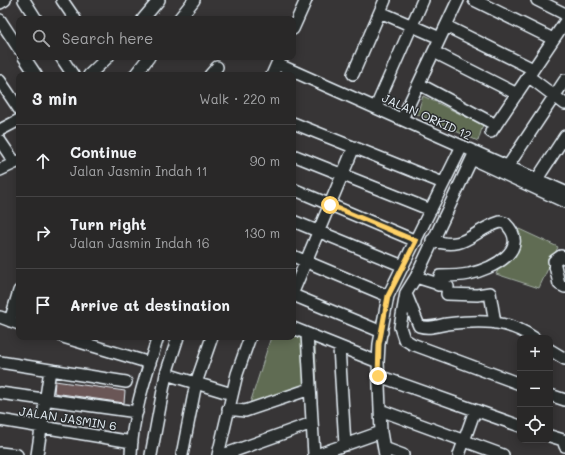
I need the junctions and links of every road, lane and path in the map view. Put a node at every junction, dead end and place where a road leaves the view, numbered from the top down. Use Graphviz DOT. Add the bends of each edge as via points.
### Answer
graph roads {
  1 [pos="5,0"];
  2 [pos="24,0"];
  3 [pos="62,0"];
  4 [pos="159,0"];
  5 [pos="194,0"];
  6 [pos="306,0"];
  7 [pos="385,0"];
  8 [pos="423,0"];
  9 [pos="458,0"];
  10 [pos="474,0"];
  11 [pos="537,0"];
  12 [pos="0,3"];
  13 [pos="380,12"];
  14 [pos="565,14"];
  15 [pos="34,16"];
  16 [pos="73,16"];
  17 [pos="146,16"];
  18 [pos="181,16"];
  19 [pos="0,20"];
  20 [pos="296,22"];
  21 [pos="565,22"];
  22 [pos="412,26"];
  23 [pos="446,26"];
  24 [pos="440,38"];
  25 [pos="553,39"];
  26 [pos="16,44"];
  27 [pos="434,52"];
  28 [pos="26,60"];
  29 [pos="63,60"];
  30 [pos="103,60"];
  31 [pos="147,60"];
  32 [pos="279,60"];
  33 [pos="34,72"];
  34 [pos="71,72"];
  35 [pos="92,72"];
  36 [pos="137,72"];
  37 [pos="273,72"];
  38 [pos="531,73"];
  39 [pos="353,74"];
  40 [pos="0,80"];
  41 [pos="565,80"];
  42 [pos="419,84"];
  43 [pos="517,94"];
  44 [pos="555,96"];
  45 [pos="16,104"];
  46 [pos="565,104"];
  47 [pos="376,107"];
  48 [pos="402,119"];
  49 [pos="16,122"];
  50 [pos="296,124"];
  51 [pos="0,130"];
  52 [pos="565,136"];
  53 [pos="0,141"];
  54 [pos="462,146"];
  55 [pos="354,147"];
  56 [pos="474,155"];
  57 [pos="296,156"];
  58 [pos="16,161"];
  59 [pos="16,162"];
  60 [pos="508,166"];
  61 [pos="0,170"];
  62 [pos="342,174"];
  63 [pos="537,179"];
  64 [pos="443,184"];
  65 [pos="296,190"];
  66 [pos="554,191"];
  67 [pos="565,202"];
  68 [pos="330,205"];
  69 [pos="431,210"];
  70 [pos="296,222"];
  71 [pos="318,232"];
  72 [pos="432,240"];
  73 [pos="416,241"];
  74 [pos="296,257"];
  75 [pos="565,258"];
  76 [pos="306,262"];
  77 [pos="403,266"];
  78 [pos="416,277"];
  79 [pos="296,285"];
  80 [pos="438,285"];
  81 [pos="565,287"];
  82 [pos="406,293"];
  83 [pos="296,296"];
  84 [pos="388,296"];
  85 [pos="16,302"];
  86 [pos="10,321"];
  87 [pos="495,323"];
  88 [pos="296,329"];
  89 [pos="382,332"];
  90 [pos="307,334"];
  91 [pos="530,335"];
  92 [pos="77,340"];
  93 [pos="157,340"];
  94 [pos="177,340"];
  95 [pos="211,340"];
  96 [pos="249,340"];
  97 [pos="339,347"];
  98 [pos="553,352"];
  99 [pos="565,359"];
  100 [pos="0,362"];
  101 [pos="378,362"];
  102 [pos="150,363"];
  103 [pos="50,370"];
  104 [pos="166,374"];
  105 [pos="378,376"];
  106 [pos="126,382"];
  107 [pos="196,383"];
  108 [pos="517,383"];
  109 [pos="310,389"];
  110 [pos="0,393"];
  111 [pos="232,394"];
  112 [pos="553,396"];
  113 [pos="45,399"];
  114 [pos="565,400"];
  115 [pos="228,409"];
  116 [pos="380,410"];
  117 [pos="475,410"];
  118 [pos="137,412"];
  119 [pos="0,420"];
  120 [pos="312,423"];
  121 [pos="517,425"];
  122 [pos="41,427"];
  123 [pos="381,432"];
  124 [pos="553,437"];
  125 [pos="464,441"];
  126 [pos="132,442"];
  127 [pos="345,445"];
  128 [pos="565,446"];
  129 [pos="0,452"];
  130 [pos="384,452"];
  131 [pos="318,454"];
  132 [pos="16,455"];
  133 [pos="37,455"];
  134 [pos="131,455"];
  135 [pos="151,455"];
  136 [pos="182,455"];
  137 [pos="218,455"];
  138 [pos="223,455"];
  139 [pos="403,455"];
  140 [pos="459,455"];
  141 [pos="503,455"];
  1 -- 12 [label="street"];
  2 -- 15 [label="street"];
  3 -- 16 [label="street"];
  4 -- 17 [label="street"];
  5 -- 18 [label="street"];
  6 -- 20 [label="street"];
  7 -- 13 [label="street"];
  8 -- 22 [label="street"];
  9 -- 23 [label="street"];
  10 -- 25 [label="street"];
  11 -- 14 [label="street"];
  13 -- 22 [label="street"];
  13 -- 39 [label="street"];
  19 -- 26 [label="street"];
  21 -- 25 [label="street"];
  22 -- 24 [label="street"];
  22 -- 47 [label="street"];
  23 -- 24 [label="street"];
  23 -- 38 [label="street"];
  24 -- 27 [label="street"];
  25 -- 38 [label="street"];
  27 -- 42 [label="street"];
  27 -- 43 [label="street"];
  28 -- 33 [label="street"];
  29 -- 34 [label="street"];
  30 -- 35 [label="street"];
  31 -- 36 [label="street"];
  32 -- 37 [label="street"];
  32 -- 47 [label="street, JALAN ORKID 12"];
  38 -- 43 [label="street"];
  38 -- 44 [label="street"];
  40 -- 45 [label="street"];
  41 -- 44 [label="street"];
  42 -- 43 [label="street" via="494,128"];
  42 -- 48 [label="street"];
  44 -- 46 [label="street"];
  44 -- 60 [label="street"];
  47 -- 48 [label="street, JALAN ORKID 12"];
  48 -- 54 [label="street, JALAN ORKID 12"];
  49 -- 51 [label="street"];
  50 -- 55 [label="street"];
  52 -- 63 [label="street"];
  53 -- 58 [label="street"];
  54 -- 56 [label="street, JALAN ORKID 12"];
  54 -- 64 [label="street"];
  55 -- 62 [label="street"];
  55 -- 64 [label="street"];
  56 -- 60 [label="street, JALAN ORKID 12"];
  56 -- 66 [label="street"];
  56 -- 72 [label="street"];
  57 -- 62 [label="street"];
  59 -- 61 [label="street"];
  60 -- 63 [label="street, JALAN ORKID 12"];
  62 -- 68 [label="street"];
  62 -- 69 [label="street"];
  63 -- 66 [label="street, JALAN ORKID 12"];
  64 -- 69 [label="street"];
  65 -- 68 [label="street"];
  66 -- 67 [label="street"];
  68 -- 71 [label="street"];
  68 -- 73 [label="street"];
  69 -- 73 [label="street"];
  70 -- 71 [label="street"];
  71 -- 76 [label="street"];
  71 -- 77 [label="street"];
  72 -- 78 [label="street"];
  72 -- 80 [label="street" via="444,244 458,244 500,222 505,223 514,234 514,246 507,256 482,270 458,276 440,276"];
  73 -- 77 [label="street"];
  74 -- 76 [label="street"];
  75 -- 81 [label="street" via="561,256 554,261 559,284"];
  76 -- 79 [label="street"];
  76 -- 84 [label="street"];
  77 -- 84 [label="street"];
  78 -- 80 [label="street"];
  78 -- 82 [label="street"];
  80 -- 87 [label="street" via="448,287 447,294 490,293"];
  82 -- 87 [label="street" via="419,326 427,328 446,324"];
  82 -- 108 [label="street" via="400,327 404,339"];
  83 -- 89 [label="street"];
  84 -- 89 [label="street"];
  85 -- 86 [label="street"];
  87 -- 91 [label="street" via="505,323"];
  88 -- 90 [label="street"];
  89 -- 101 [label="street"];
  90 -- 97 [label="street"];
  90 -- 109 [label="street"];
  92 -- 102 [label="street"];
  93 -- 102 [label="street"];
  94 -- 104 [label="street"];
  95 -- 107 [label="street"];
  96 -- 111 [label="street"];
  97 -- 101 [label="street"];
  97 -- 127 [label="street"];
  98 -- 99 [label="street"];
  100 -- 103 [label="street"];
  101 -- 105 [label="street"];
  102 -- 118 [label="street"];
  103 -- 106 [label="street"];
  103 -- 113 [label="street"];
  104 -- 107 [label="street"];
  104 -- 135 [label="street"];
  105 -- 116 [label="street"];
  105 -- 117 [label="street"];
  107 -- 111 [label="street"];
  107 -- 136 [label="street"];
  109 -- 115 [label="street" via="245,411"];
  109 -- 120 [label="street"];
  110 -- 113 [label="street"];
  111 -- 115 [label="street"];
  112 -- 114 [label="street"];
  113 -- 118 [label="street"];
  113 -- 122 [label="street"];
  115 -- 137 [label="street"];
  116 -- 123 [label="street"];
  116 -- 125 [label="street"];
  117 -- 121 [label="street"];
  117 -- 125 [label="street"];
  118 -- 126 [label="street"];
  119 -- 122 [label="street, JALAN JASMIN 6"];
  120 -- 131 [label="street"];
  120 -- 138 [label="street"];
  122 -- 126 [label="street, JALAN JASMIN 6"];
  122 -- 133 [label="street"];
  123 -- 127 [label="street"];
  123 -- 130 [label="street"];
  124 -- 128 [label="street" via="563,440"];
  125 -- 140 [label="street"];
  125 -- 141 [label="street"];
  126 -- 134 [label="street"];
  127 -- 131 [label="street"];
  129 -- 132 [label="street"];
  130 -- 139 [label="street"];
}
